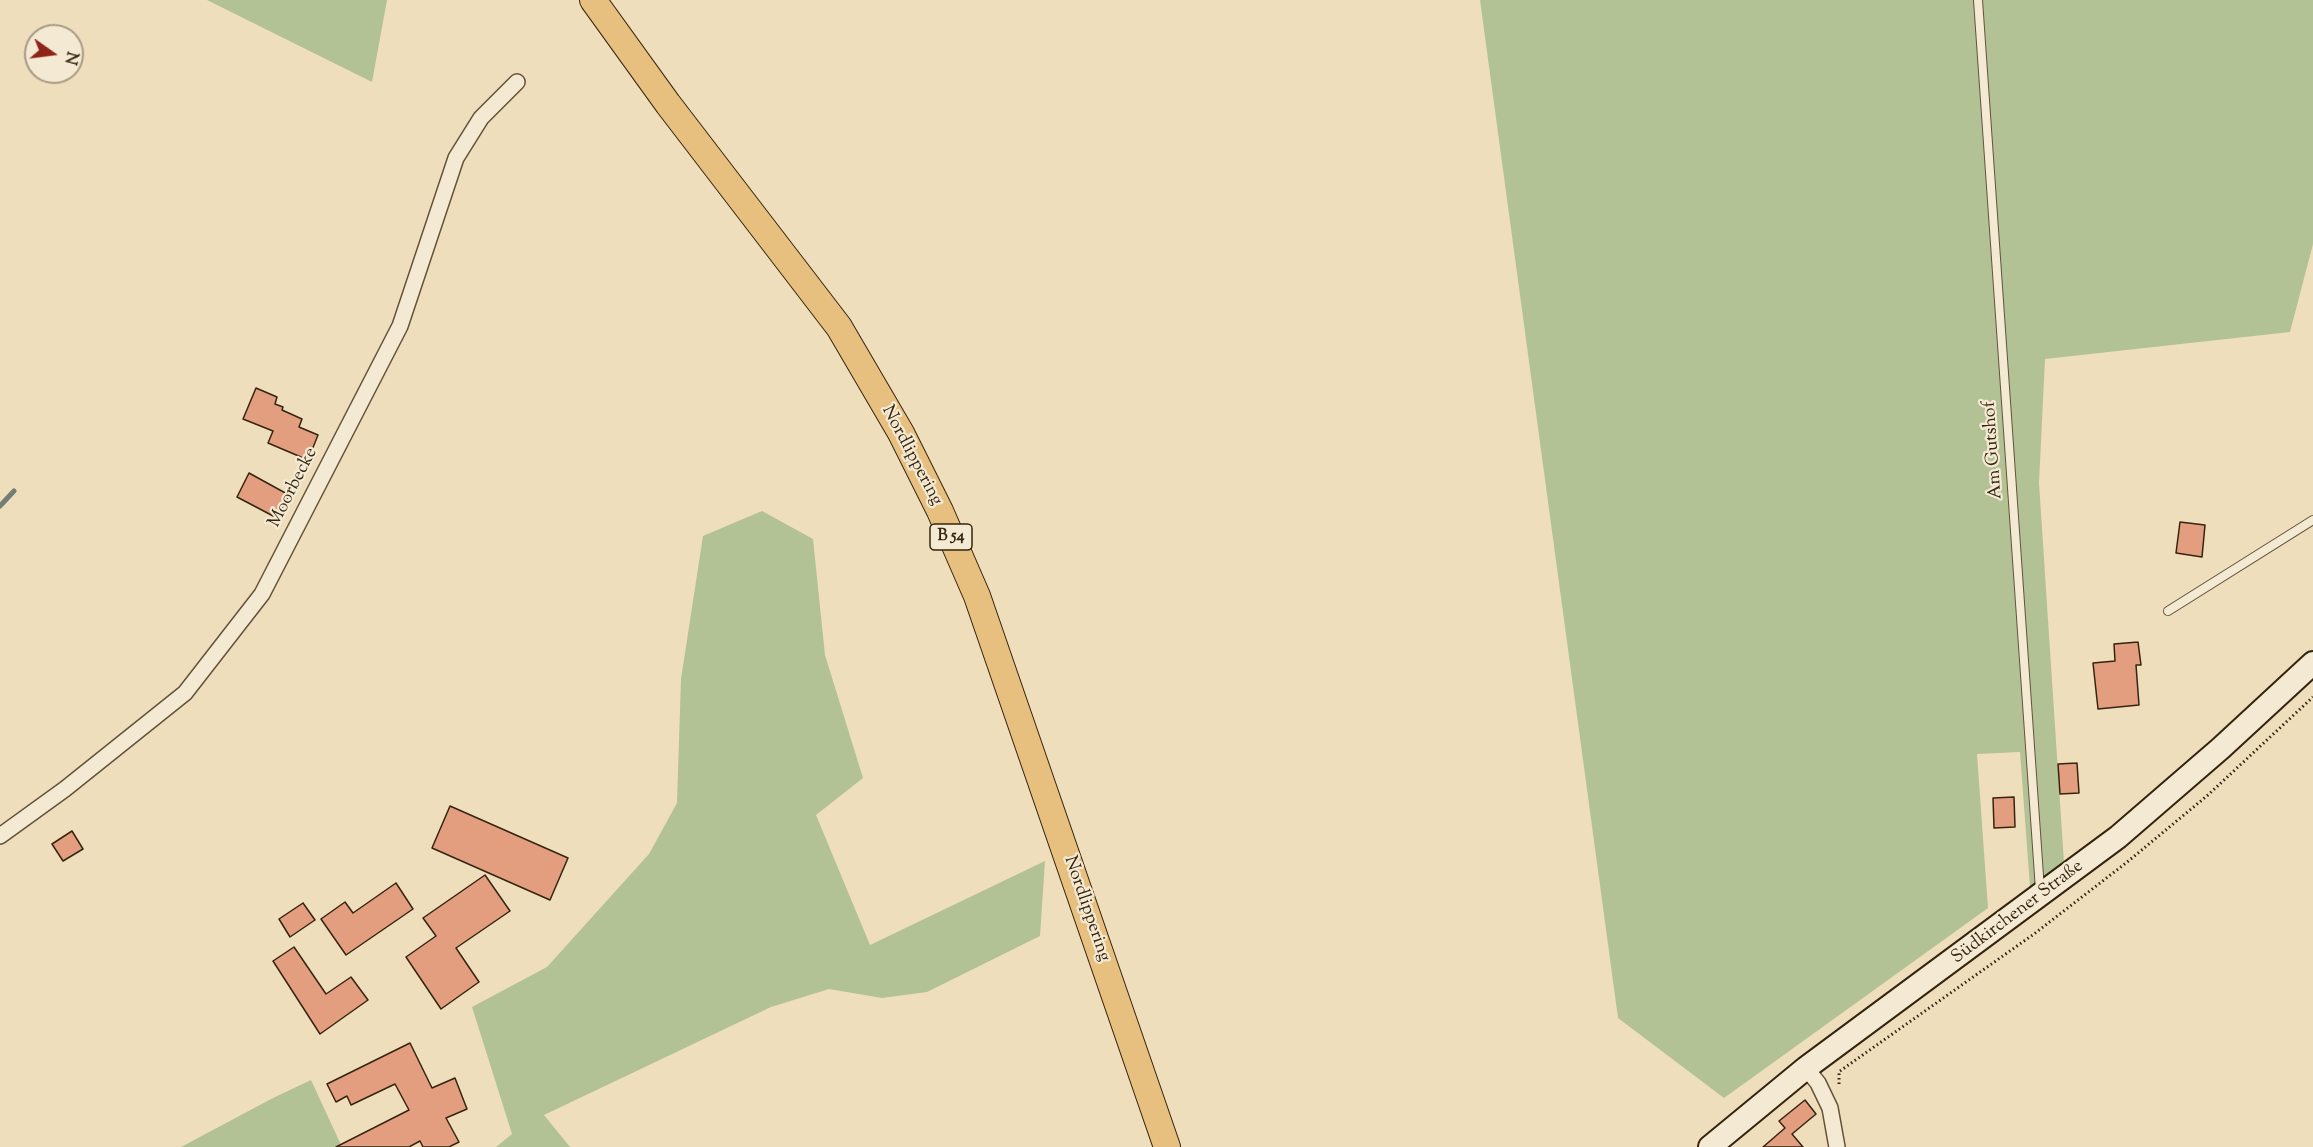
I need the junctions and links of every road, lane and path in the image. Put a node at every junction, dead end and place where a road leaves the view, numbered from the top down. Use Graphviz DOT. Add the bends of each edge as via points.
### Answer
graph roads {
  1 [pos="593,0"];
  2 [pos="1978,0"];
  3 [pos="517,82"];
  4 [pos="2313,520"];
  5 [pos="2168,611"];
  6 [pos="2313,663"];
  7 [pos="0,836"];
  8 [pos="2040,897"];
  9 [pos="1806,1068"];
  10 [pos="1167,1147"];
  11 [pos="1710,1147"];
  12 [pos="1837,1147"];
  1 -- 10 [label="main road, Nordlippering / B 54" via="839,327 901,433 977,596"];
  2 -- 8 [label="lane, Am Gutshof"];
  3 -- 7 [label="street, Moorbecke" via="481,118 456,158 400,326 262,594 185,693"];
  4 -- 5 [label="lane"];
  6 -- 8 [label="street, Südkirchener Straße" via="2118,837"];
  8 -- 9 [label="street, Südkirchener Straße"];
  9 -- 11 [label="street, Südkirchener Straße"];
  9 -- 12 [label="street" via="1830,1108"];
}
